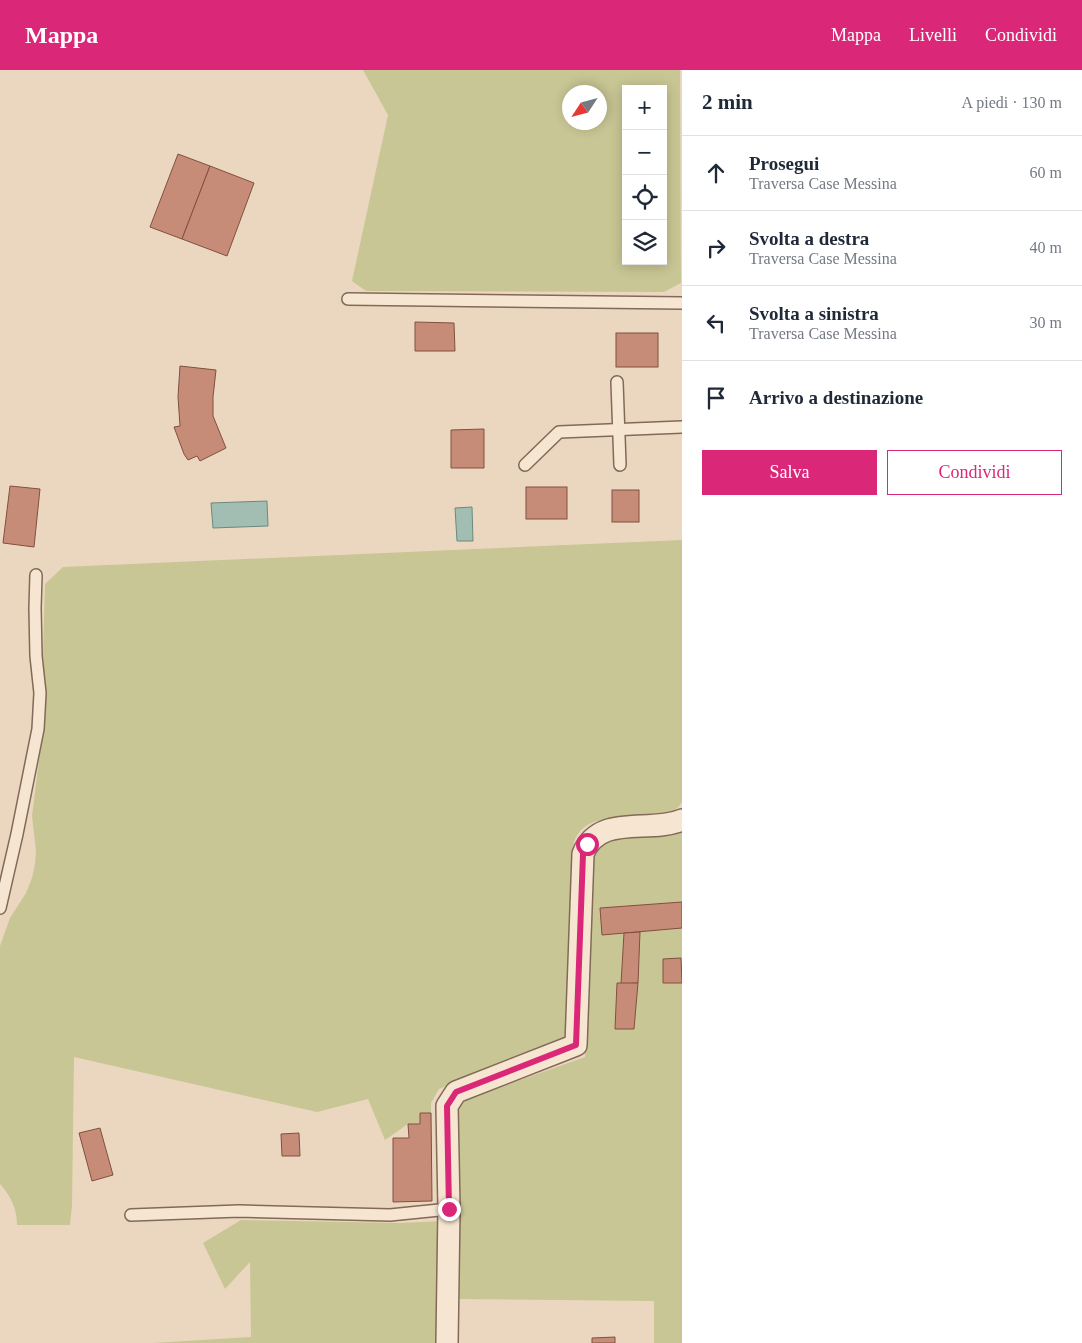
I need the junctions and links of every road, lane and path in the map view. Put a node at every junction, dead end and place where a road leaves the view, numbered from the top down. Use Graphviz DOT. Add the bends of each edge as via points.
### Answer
graph roads {
  1 [pos="348,299"];
  2 [pos="682,303"];
  3 [pos="618,382"];
  4 [pos="682,426"];
  5 [pos="619,430"];
  6 [pos="525,465"];
  7 [pos="620,465"];
  8 [pos="36,575"];
  9 [pos="682,820"];
  10 [pos="0,908"];
  11 [pos="449,1209"];
  12 [pos="131,1215"];
  13 [pos="447,1343"];
  1 -- 2 [label="lane"];
  3 -- 5 [label="lane"];
  4 -- 5 [label="lane"];
  5 -- 6 [label="lane" via="559,432"];
  5 -- 7 [label="lane"];
  8 -- 10 [label="lane" via="38,729"];
  9 -- 11 [label="street" via="672,824 614,828 598,833 587,844 583,854 576,1045 456,1092 447,1106"];
  11 -- 12 [label="lane" via="390,1215 239,1211"];
  11 -- 13 [label="street"];
}
